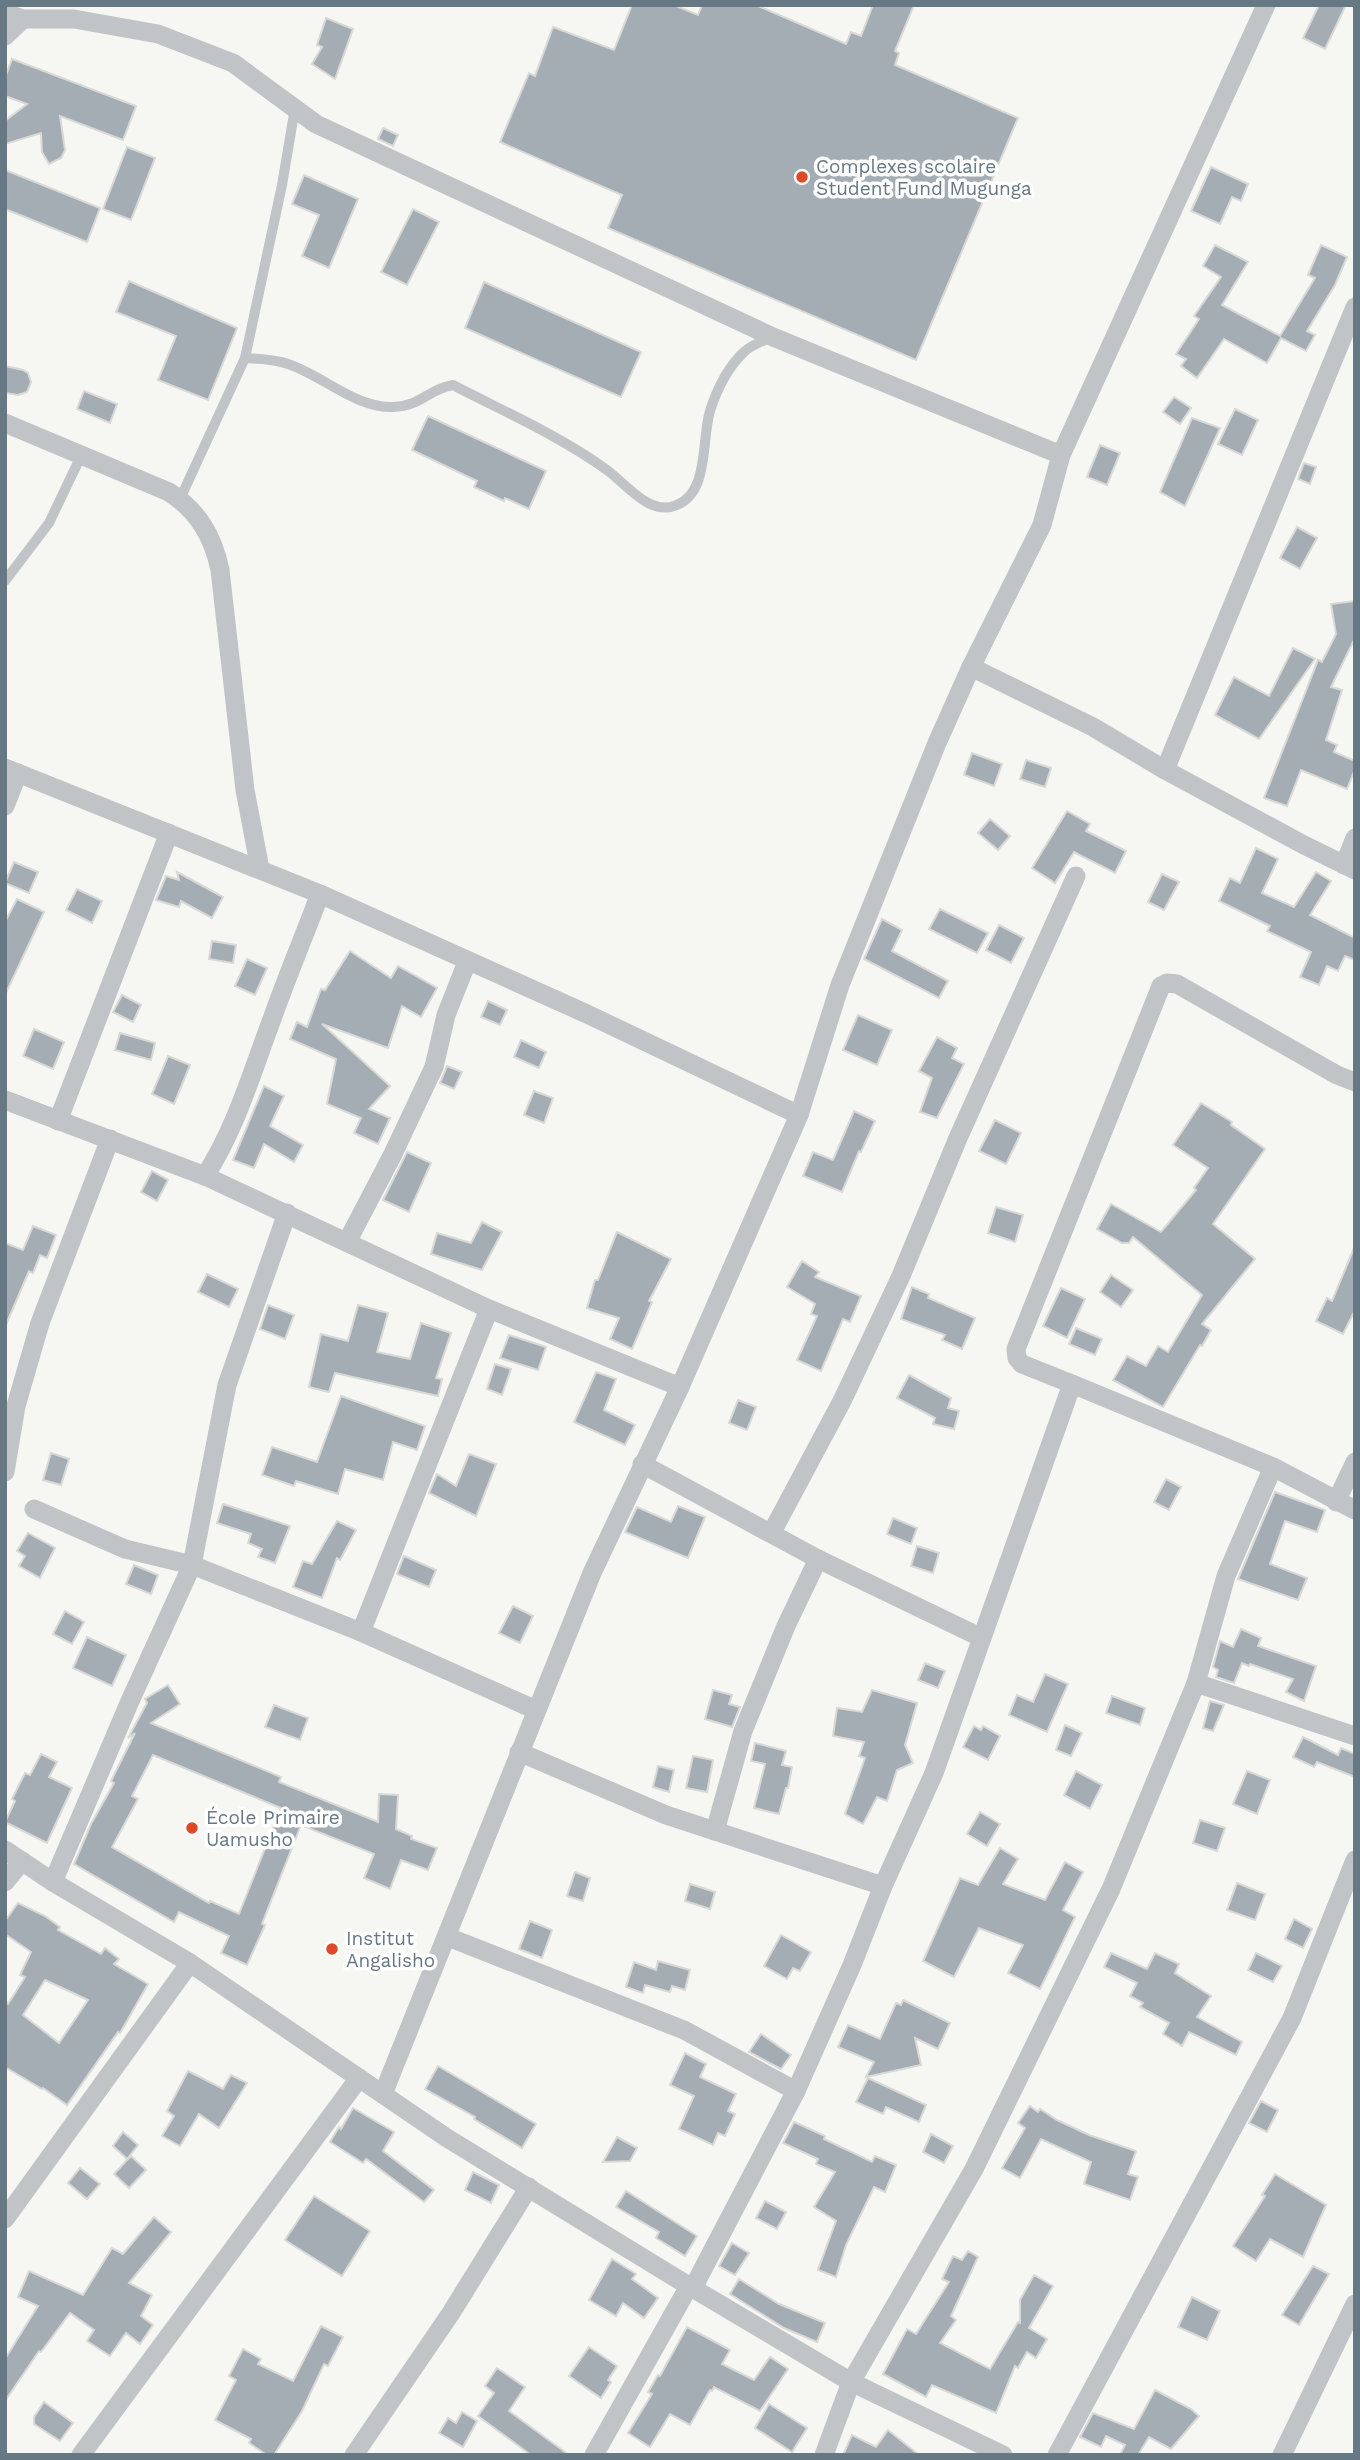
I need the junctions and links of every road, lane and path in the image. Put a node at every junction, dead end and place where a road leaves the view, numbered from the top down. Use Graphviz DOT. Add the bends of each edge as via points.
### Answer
graph roads {
  1 [pos="1266,5"];
  2 [pos="14,16"];
  3 [pos="5,36"];
  4 [pos="295,108"];
  5 [pos="1355,307"];
  6 [pos="773,337"];
  7 [pos="245,358"];
  8 [pos="5,423"];
  9 [pos="1061,455"];
  10 [pos="81,456"];
  11 [pos="180,499"];
  12 [pos="5,580"];
  13 [pos="971,667"];
  14 [pos="12,770"];
  15 [pos="1165,770"];
  16 [pos="5,806"];
  17 [pos="169,833"];
  18 [pos="1355,838"];
  19 [pos="1349,867"];
  20 [pos="260,869"];
  21 [pos="1076,876"];
  22 [pos="320,894"];
  23 [pos="467,962"];
  24 [pos="1355,1082"];
  25 [pos="5,1100"];
  26 [pos="799,1115"];
  27 [pos="58,1121"];
  28 [pos="110,1139"];
  29 [pos="205,1176"];
  30 [pos="287,1213"];
  31 [pos="347,1242"];
  32 [pos="489,1310"];
  33 [pos="1072,1384"];
  34 [pos="680,1387"];
  35 [pos="1355,1462"];
  36 [pos="642,1464"];
  37 [pos="1273,1467"];
  38 [pos="5,1472"];
  39 [pos="1346,1506"];
  40 [pos="34,1509"];
  41 [pos="772,1532"];
  42 [pos="818,1559"];
  43 [pos="191,1565"];
  44 [pos="361,1632"];
  45 [pos="982,1638"];
  46 [pos="1196,1683"];
  47 [pos="536,1710"];
  48 [pos="1355,1737"];
  49 [pos="519,1752"];
  50 [pos="715,1831"];
  51 [pos="5,1850"];
  52 [pos="1355,1860"];
  53 [pos="22,1861"];
  54 [pos="5,1882"];
  55 [pos="53,1882"];
  56 [pos="883,1886"];
  57 [pos="448,1937"];
  58 [pos="190,1963"];
  59 [pos="359,2078"];
  60 [pos="796,2091"];
  61 [pos="383,2094"];
  62 [pos="529,2187"];
  63 [pos="5,2219"];
  64 [pos="691,2287"];
  65 [pos="1355,2304"];
  66 [pos="851,2382"];
  67 [pos="81,2455"];
  68 [pos="354,2455"];
  69 [pos="594,2455"];
  70 [pos="824,2455"];
  71 [pos="1003,2455"];
  72 [pos="1057,2455"];
  73 [pos="1282,2455"];
  1 -- 9 [label="street"];
  2 -- 3 [label="street"];
  2 -- 4 [label="street" via="74,19 158,34 233,63"];
  4 -- 6 [label="street" via="316,124"];
  4 -- 7 [label="lane"];
  5 -- 15 [label="street"];
  6 -- 7 [label="lane" via="746,349 724,376 709,413 699,479 690,495 676,506 662,508 650,506 579,450 453,385 412,405 388,407 364,401 286,363"];
  6 -- 9 [label="street"];
  7 -- 11 [label="lane"];
  8 -- 10 [label="street"];
  9 -- 13 [label="street" via="1042,525"];
  10 -- 11 [label="street"];
  10 -- 12 [label="lane" via="49,523"];
  11 -- 20 [label="street" via="205,527 215,547 244,790"];
  13 -- 15 [label="street" via="1093,727"];
  13 -- 26 [label="street" via="840,985"];
  14 -- 16 [label="street"];
  14 -- 17 [label="street"];
  15 -- 19 [label="street"];
  17 -- 20 [label="street"];
  17 -- 27 [label="street"];
  18 -- 19 [label="street"];
  20 -- 22 [label="street"];
  21 -- 41 [label="street" via="901,1276 842,1401"];
  22 -- 23 [label="street"];
  22 -- 29 [label="street" via="238,1112"];
  23 -- 26 [label="street"];
  23 -- 31 [label="street" via="446,1015 434,1067"];
  24 -- 33 [label="street" via="1177,984 1161,986 1016,1349 1022,1364"];
  25 -- 27 [label="street"];
  26 -- 34 [label="street"];
  27 -- 28 [label="street"];
  28 -- 29 [label="street"];
  28 -- 38 [label="street" via="40,1323 16,1406"];
  29 -- 30 [label="street"];
  30 -- 31 [label="street"];
  30 -- 43 [label="street" via="227,1385"];
  31 -- 32 [label="street"];
  32 -- 34 [label="street"];
  32 -- 44 [label="street"];
  33 -- 37 [label="street"];
  33 -- 45 [label="street"];
  34 -- 36 [label="street"];
  35 -- 39 [label="street"];
  36 -- 41 [label="street"];
  36 -- 47 [label="street"];
  37 -- 39 [label="street"];
  37 -- 46 [label="street" via="1226,1576"];
  40 -- 43 [label="street" via="125,1549"];
  41 -- 42 [label="street"];
  42 -- 45 [label="street"];
  42 -- 50 [label="street" via="743,1731"];
  43 -- 44 [label="street"];
  43 -- 55 [label="street"];
  44 -- 47 [label="street"];
  45 -- 56 [label="street" via="934,1773"];
  46 -- 48 [label="street"];
  46 -- 66 [label="street" via="1111,1889 975,2169"];
  47 -- 49 [label="street"];
  49 -- 50 [label="street"];
  49 -- 57 [label="street"];
  50 -- 56 [label="street"];
  51 -- 53 [label="street"];
  52 -- 72 [label="street" via="1292,2018"];
  53 -- 54 [label="street"];
  53 -- 55 [label="street"];
  55 -- 58 [label="street"];
  56 -- 60 [label="street"];
  57 -- 60 [label="street" via="684,2030"];
  57 -- 61 [label="street"];
  58 -- 59 [label="street"];
  58 -- 63 [label="street"];
  59 -- 61 [label="street"];
  59 -- 67 [label="street"];
  60 -- 64 [label="street"];
  61 -- 62 [label="street"];
  62 -- 64 [label="street"];
  62 -- 68 [label="street" via="451,2313"];
  64 -- 66 [label="street"];
  64 -- 69 [label="street"];
  65 -- 73 [label="street"];
  66 -- 70 [label="street"];
  66 -- 71 [label="street"];
}
